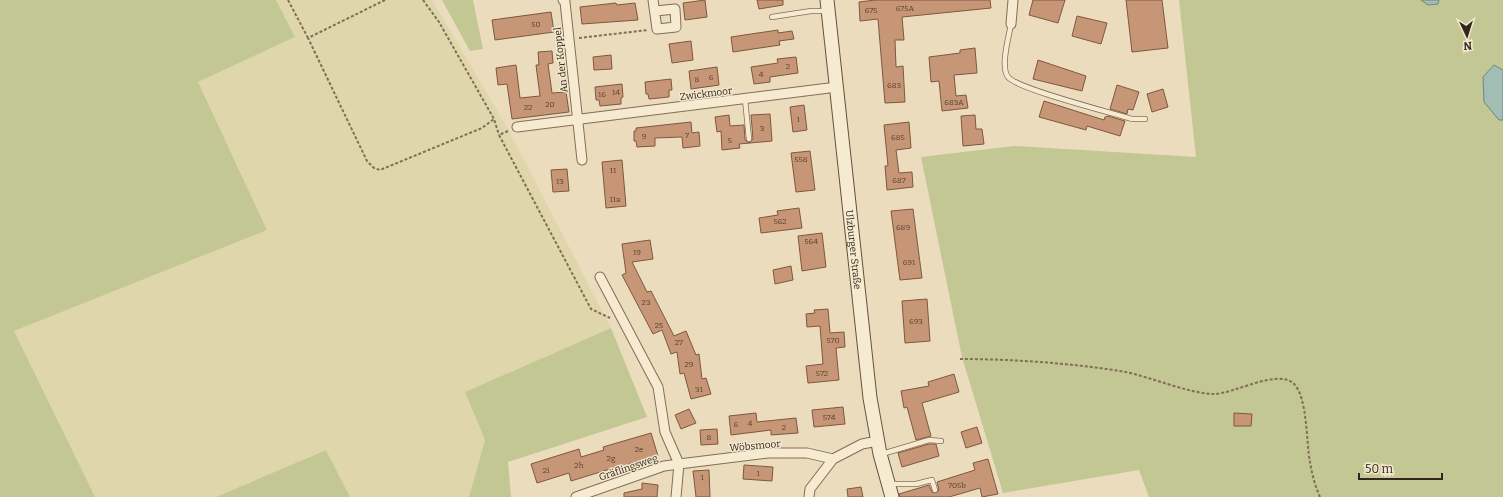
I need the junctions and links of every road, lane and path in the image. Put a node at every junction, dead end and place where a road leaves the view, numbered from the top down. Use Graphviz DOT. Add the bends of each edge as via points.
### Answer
graph roads {
  1 [pos="288,0"];
  2 [pos="385,0"];
  3 [pos="423,0"];
  4 [pos="563,0"];
  5 [pos="653,0"];
  6 [pos="1013,0"];
  7 [pos="827,5"];
  8 [pos="655,11"];
  9 [pos="772,17"];
  10 [pos="1011,24"];
  11 [pos="657,29"];
  12 [pos="308,38"];
  13 [pos="569,39"];
  14 [pos="837,87"];
  15 [pos="745,99"];
  16 [pos="494,119"];
  17 [pos="578,119"];
  18 [pos="1145,119"];
  19 [pos="516,127"];
  20 [pos="499,135"];
  21 [pos="749,139"];
  22 [pos="582,160"];
  23 [pos="600,276"];
  24 [pos="626,326"];
  25 [pos="960,359"];
  26 [pos="878,441"];
  27 [pos="941,441"];
  28 [pos="880,454"];
  29 [pos="833,458"];
  30 [pos="679,464"];
  31 [pos="888,484"];
  32 [pos="936,490"];
  33 [pos="576,497"];
  34 [pos="676,497"];
  35 [pos="808,497"];
  36 [pos="892,497"];
  37 [pos="1320,497"];
  1 -- 12 [label="path"];
  2 -- 12 [label="path"];
  3 -- 16 [label="path" via="439,22"];
  4 -- 13 [label="street, An der Koppel"];
  5 -- 8 [label="street"];
  6 -- 10 [label="street"];
  7 -- 9 [label="lane" via="811,11"];
  7 -- 14 [label="main road, Ulzburger Straße"];
  8 -- 11 [label="street"];
  8 -- 11 [label="street" via="675,9 676,27"];
  10 -- 18 [label="lane" via="1004,64 1008,77 1013,81 1046,94 1132,119"];
  11 -- 13 [label="path"];
  12 -- 16 [label="path" via="361,150 374,168 380,170 395,164 482,128"];
  13 -- 17 [label="street, An der Koppel"];
  14 -- 15 [label="street, Zwickmoor"];
  14 -- 26 [label="main road, Ulzburger Straße" via="868,379"];
  15 -- 17 [label="street, Zwickmoor"];
  15 -- 21 [label="lane"];
  16 -- 20 [label="path"];
  17 -- 19 [label="street, Zwickmoor"];
  17 -- 22 [label="street"];
  19 -- 20 [label="path"];
  20 -- 24 [label="path" via="591,309"];
  23 -- 24 [label="street"];
  24 -- 30 [label="street" via="658,387 665,432"];
  25 -- 37 [label="path" via="1119,371 1201,393 1216,394 1249,384 1286,379 1298,390 1303,404 1310,463"];
  26 -- 28 [label="main road, Ulzburger Straße"];
  26 -- 29 [label="street" via="862,444"];
  27 -- 28 [label="lane" via="929,440"];
  28 -- 31 [label="main road, Ulzburger Straße"];
  29 -- 30 [label="street, Wöbsmoor" via="807,453 768,453"];
  29 -- 35 [label="street" via="810,489"];
  30 -- 33 [label="street, Gräflingsweg" via="664,466"];
  30 -- 34 [label="street"];
  31 -- 32 [label="lane" via="916,484 932,480"];
  31 -- 36 [label="main road, Ulzburger Straße"];
}
